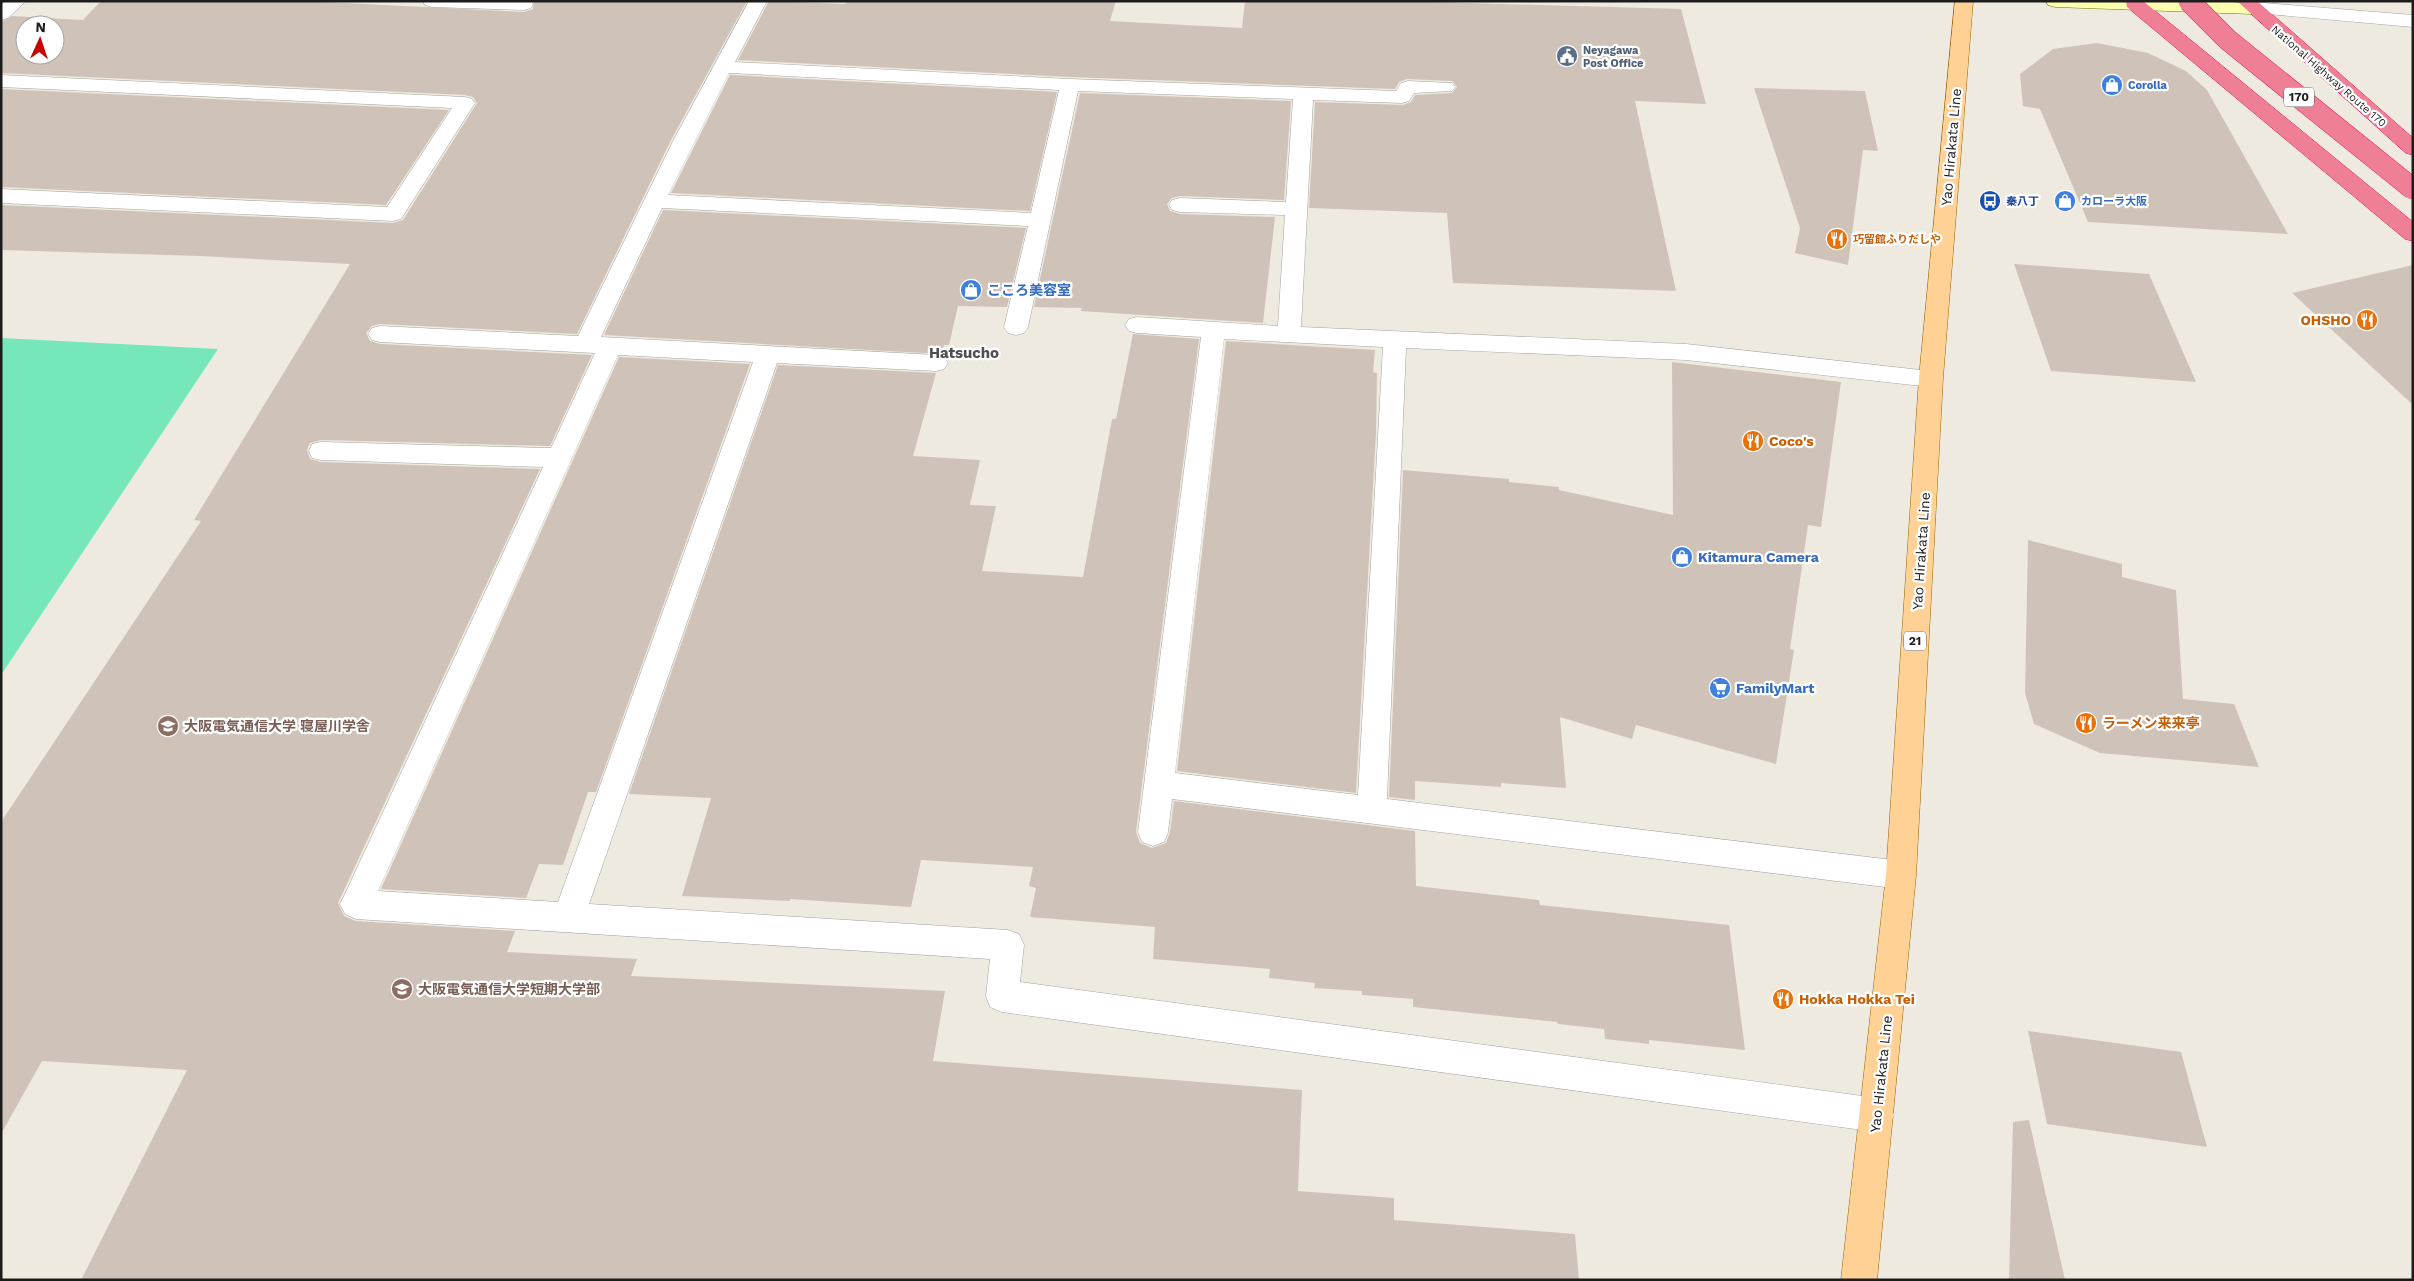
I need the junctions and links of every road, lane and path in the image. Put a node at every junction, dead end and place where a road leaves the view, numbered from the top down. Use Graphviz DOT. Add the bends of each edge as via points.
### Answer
graph roads {
  1 [pos="17,1"];
  2 [pos="432,1"];
  3 [pos="758,1"];
  4 [pos="1964,1"];
  5 [pos="2055,1"];
  6 [pos="2189,1"];
  7 [pos="2134,3"];
  8 [pos="524,4"];
  9 [pos="2249,5"];
  10 [pos="1,14"];
  11 [pos="2407,20"];
  12 [pos="2413,40"];
  13 [pos="722,67"];
  14 [pos="1,81"];
  15 [pos="1070,85"];
  16 [pos="1445,87"];
  17 [pos="1303,93"];
  18 [pos="2413,149"];
  19 [pos="2413,189"];
  20 [pos="1,196"];
  21 [pos="654,201"];
  22 [pos="1180,205"];
  23 [pos="1296,209"];
  24 [pos="1040,220"];
  25 [pos="2413,234"];
  26 [pos="1137,325"];
  27 [pos="1016,327"];
  28 [pos="1213,330"];
  29 [pos="380,334"];
  30 [pos="1289,335"];
  31 [pos="1395,340"];
  32 [pos="599,344"];
  33 [pos="768,354"];
  34 [pos="936,363"];
  35 [pos="1931,378"];
  36 [pos="321,451"];
  37 [pos="560,458"];
  38 [pos="1158,784"];
  39 [pos="1372,810"];
  40 [pos="1153,832"];
  41 [pos="1901,875"];
  42 [pos="568,918"];
  43 [pos="1877,1115"];
  44 [pos="1859,1280"];
  1 -- 10 [label="street"];
  2 -- 8 [label="street"];
  3 -- 13 [label="street"];
  4 -- 35 [label="main road, Yao Hirakata Line / 21"];
  5 -- 7 [label="street"];
  6 -- 19 [label="highway, 170, bridge" via="2228,40"];
  7 -- 9 [label="street"];
  7 -- 25 [label="highway"];
  9 -- 11 [label="street"];
  9 -- 18 [label="highway, National Highway Route 170 / 170"];
  11 -- 12 [label="street"];
  13 -- 15 [label="street"];
  13 -- 21 [label="street"];
  14 -- 20 [label="street" via="465,103 393,214"];
  15 -- 17 [label="street"];
  15 -- 24 [label="street"];
  16 -- 17 [label="street" via="1408,87 1402,97"];
  17 -- 23 [label="street"];
  21 -- 24 [label="street"];
  21 -- 32 [label="street"];
  22 -- 23 [label="street"];
  23 -- 30 [label="street"];
  24 -- 27 [label="street"];
  26 -- 28 [label="street"];
  28 -- 30 [label="street"];
  28 -- 38 [label="street"];
  29 -- 32 [label="street"];
  30 -- 31 [label="street"];
  31 -- 35 [label="street" via="1686,352"];
  31 -- 39 [label="street"];
  32 -- 33 [label="street"];
  32 -- 37 [label="street"];
  33 -- 34 [label="street"];
  33 -- 42 [label="street"];
  35 -- 41 [label="main road, Yao Hirakata Line / 21"];
  36 -- 37 [label="street"];
  37 -- 42 [label="street" via="356,904"];
  38 -- 39 [label="street"];
  38 -- 40 [label="street"];
  39 -- 41 [label="street"];
  41 -- 43 [label="main road, Yao Hirakata Line / 21"];
  42 -- 43 [label="street" via="1008,945 1002,996"];
  43 -- 44 [label="main road, Yao Hirakata Line / 21"];
}
